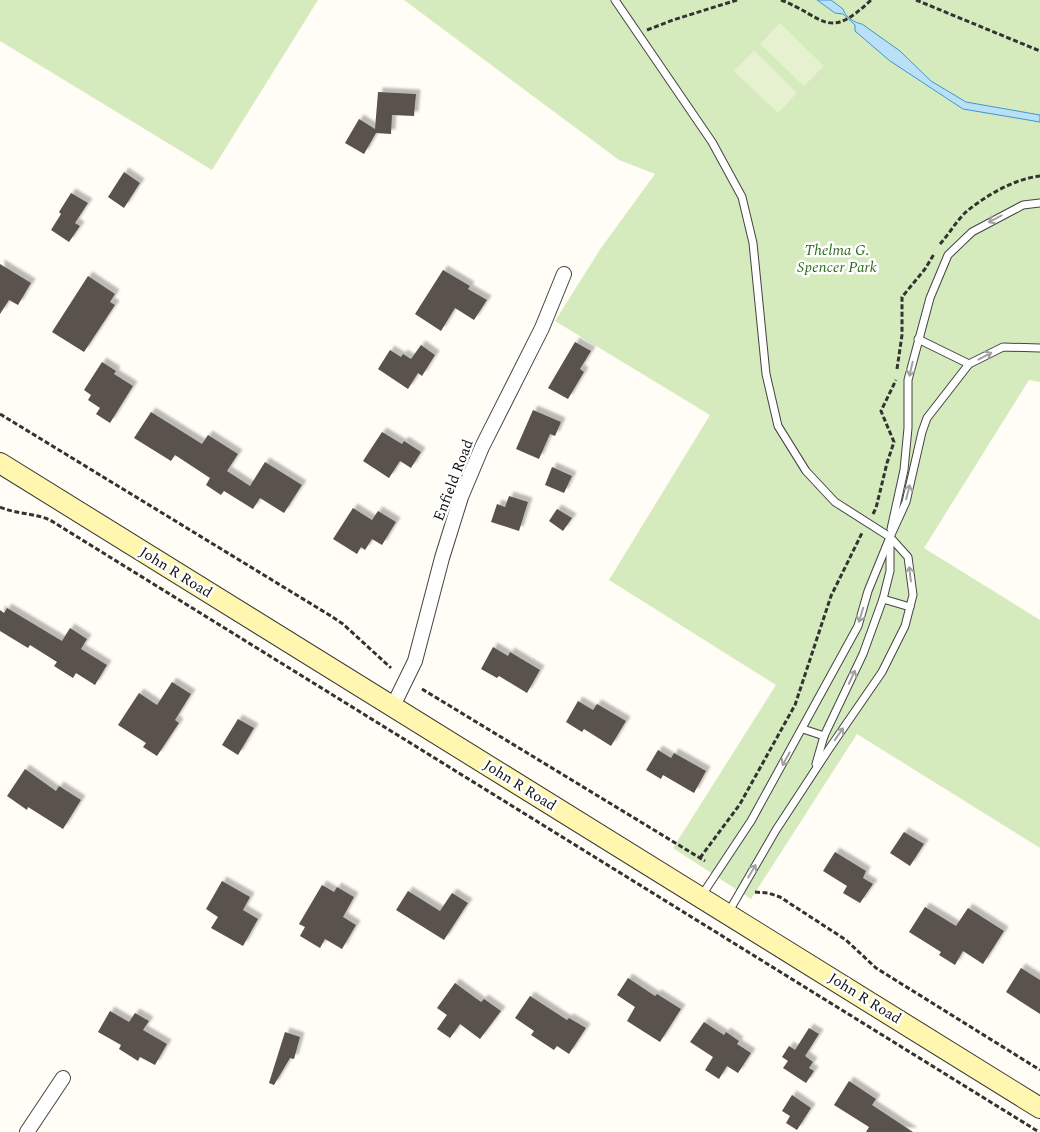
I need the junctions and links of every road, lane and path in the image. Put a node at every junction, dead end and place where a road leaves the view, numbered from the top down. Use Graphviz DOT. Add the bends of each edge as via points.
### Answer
graph roads {
  1 [pos="615,0"];
  2 [pos="738,0"];
  3 [pos="781,0"];
  4 [pos="871,0"];
  5 [pos="916,0"];
  6 [pos="640,34"];
  7 [pos="1040,50"];
  8 [pos="1040,176"];
  9 [pos="1040,203"];
  10 [pos="940,245"];
  11 [pos="935,253"];
  12 [pos="564,274"];
  13 [pos="918,339"];
  14 [pos="1040,348"];
  15 [pos="970,364"];
  16 [pos="0,414"];
  17 [pos="0,463"];
  18 [pos="0,507"];
  19 [pos="868,523"];
  20 [pos="890,537"];
  21 [pos="884,599"];
  22 [pos="910,607"];
  23 [pos="391,668"];
  24 [pos="422,689"];
  25 [pos="393,706"];
  26 [pos="803,728"];
  27 [pos="824,736"];
  28 [pos="815,770"];
  29 [pos="700,858"];
  30 [pos="705,861"];
  31 [pos="755,892"];
  32 [pos="701,897"];
  33 [pos="728,913"];
  34 [pos="1040,1070"];
  35 [pos="63,1078"];
  36 [pos="1040,1108"];
  37 [pos="27,1132"];
  38 [pos="1039,1132"];
  1 -- 6 [label="lane"];
  2 -- 6 [label="path"];
  3 -- 4 [label="path" via="832,24 852,16"];
  5 -- 7 [label="path"];
  6 -- 19 [label="lane" via="712,142 742,197 753,242 766,374 778,426 806,471 835,502"];
  8 -- 10 [label="path" via="1029,177 998,191 966,212"];
  9 -- 13 [label="lane, one-way" via="1023,205 972,232 948,255"];
  11 -- 19 [label="path" via="902,297 902,335 896,380 881,411 894,442 876,508"];
  12 -- 25 [label="street, Enfield Road" via="542,328 461,497 415,660"];
  13 -- 15 [label="lane"];
  13 -- 20 [label="lane, one-way" via="908,380 904,470"];
  15 -- 14 [label="lane, one-way" via="1003,347"];
  20 -- 15 [label="lane, one-way" via="906,502 927,418"];
  16 -- 23 [label="path" via="331,616"];
  17 -- 25 [label="main road, John R Road"];
  18 -- 38 [label="path" via="50,520"];
  19 -- 20 [label="lane"];
  19 -- 29 [label="path" via="831,596 795,705 740,804"];
  20 -- 21 [label="lane" via="890,571"];
  22 -- 20 [label="lane, one-way" via="913,595 908,556"];
  20 -- 26 [label="lane, one-way" via="858,626"];
  21 -- 22 [label="lane"];
  27 -- 21 [label="lane, one-way" via="863,654"];
  28 -- 22 [label="lane, one-way" via="882,672 905,626"];
  24 -- 29 [label="path"];
  25 -- 32 [label="main road, John R Road"];
  26 -- 27 [label="lane"];
  26 -- 32 [label="lane, one-way" via="751,821"];
  27 -- 28 [label="lane"];
  33 -- 28 [label="lane, one-way"];
  29 -- 30 [label="path"];
  31 -- 34 [label="path" via="780,897 846,940 876,968"];
  32 -- 33 [label="main road, John R Road"];
  33 -- 36 [label="main road, John R Road"];
  35 -- 37 [label="street"];
}
